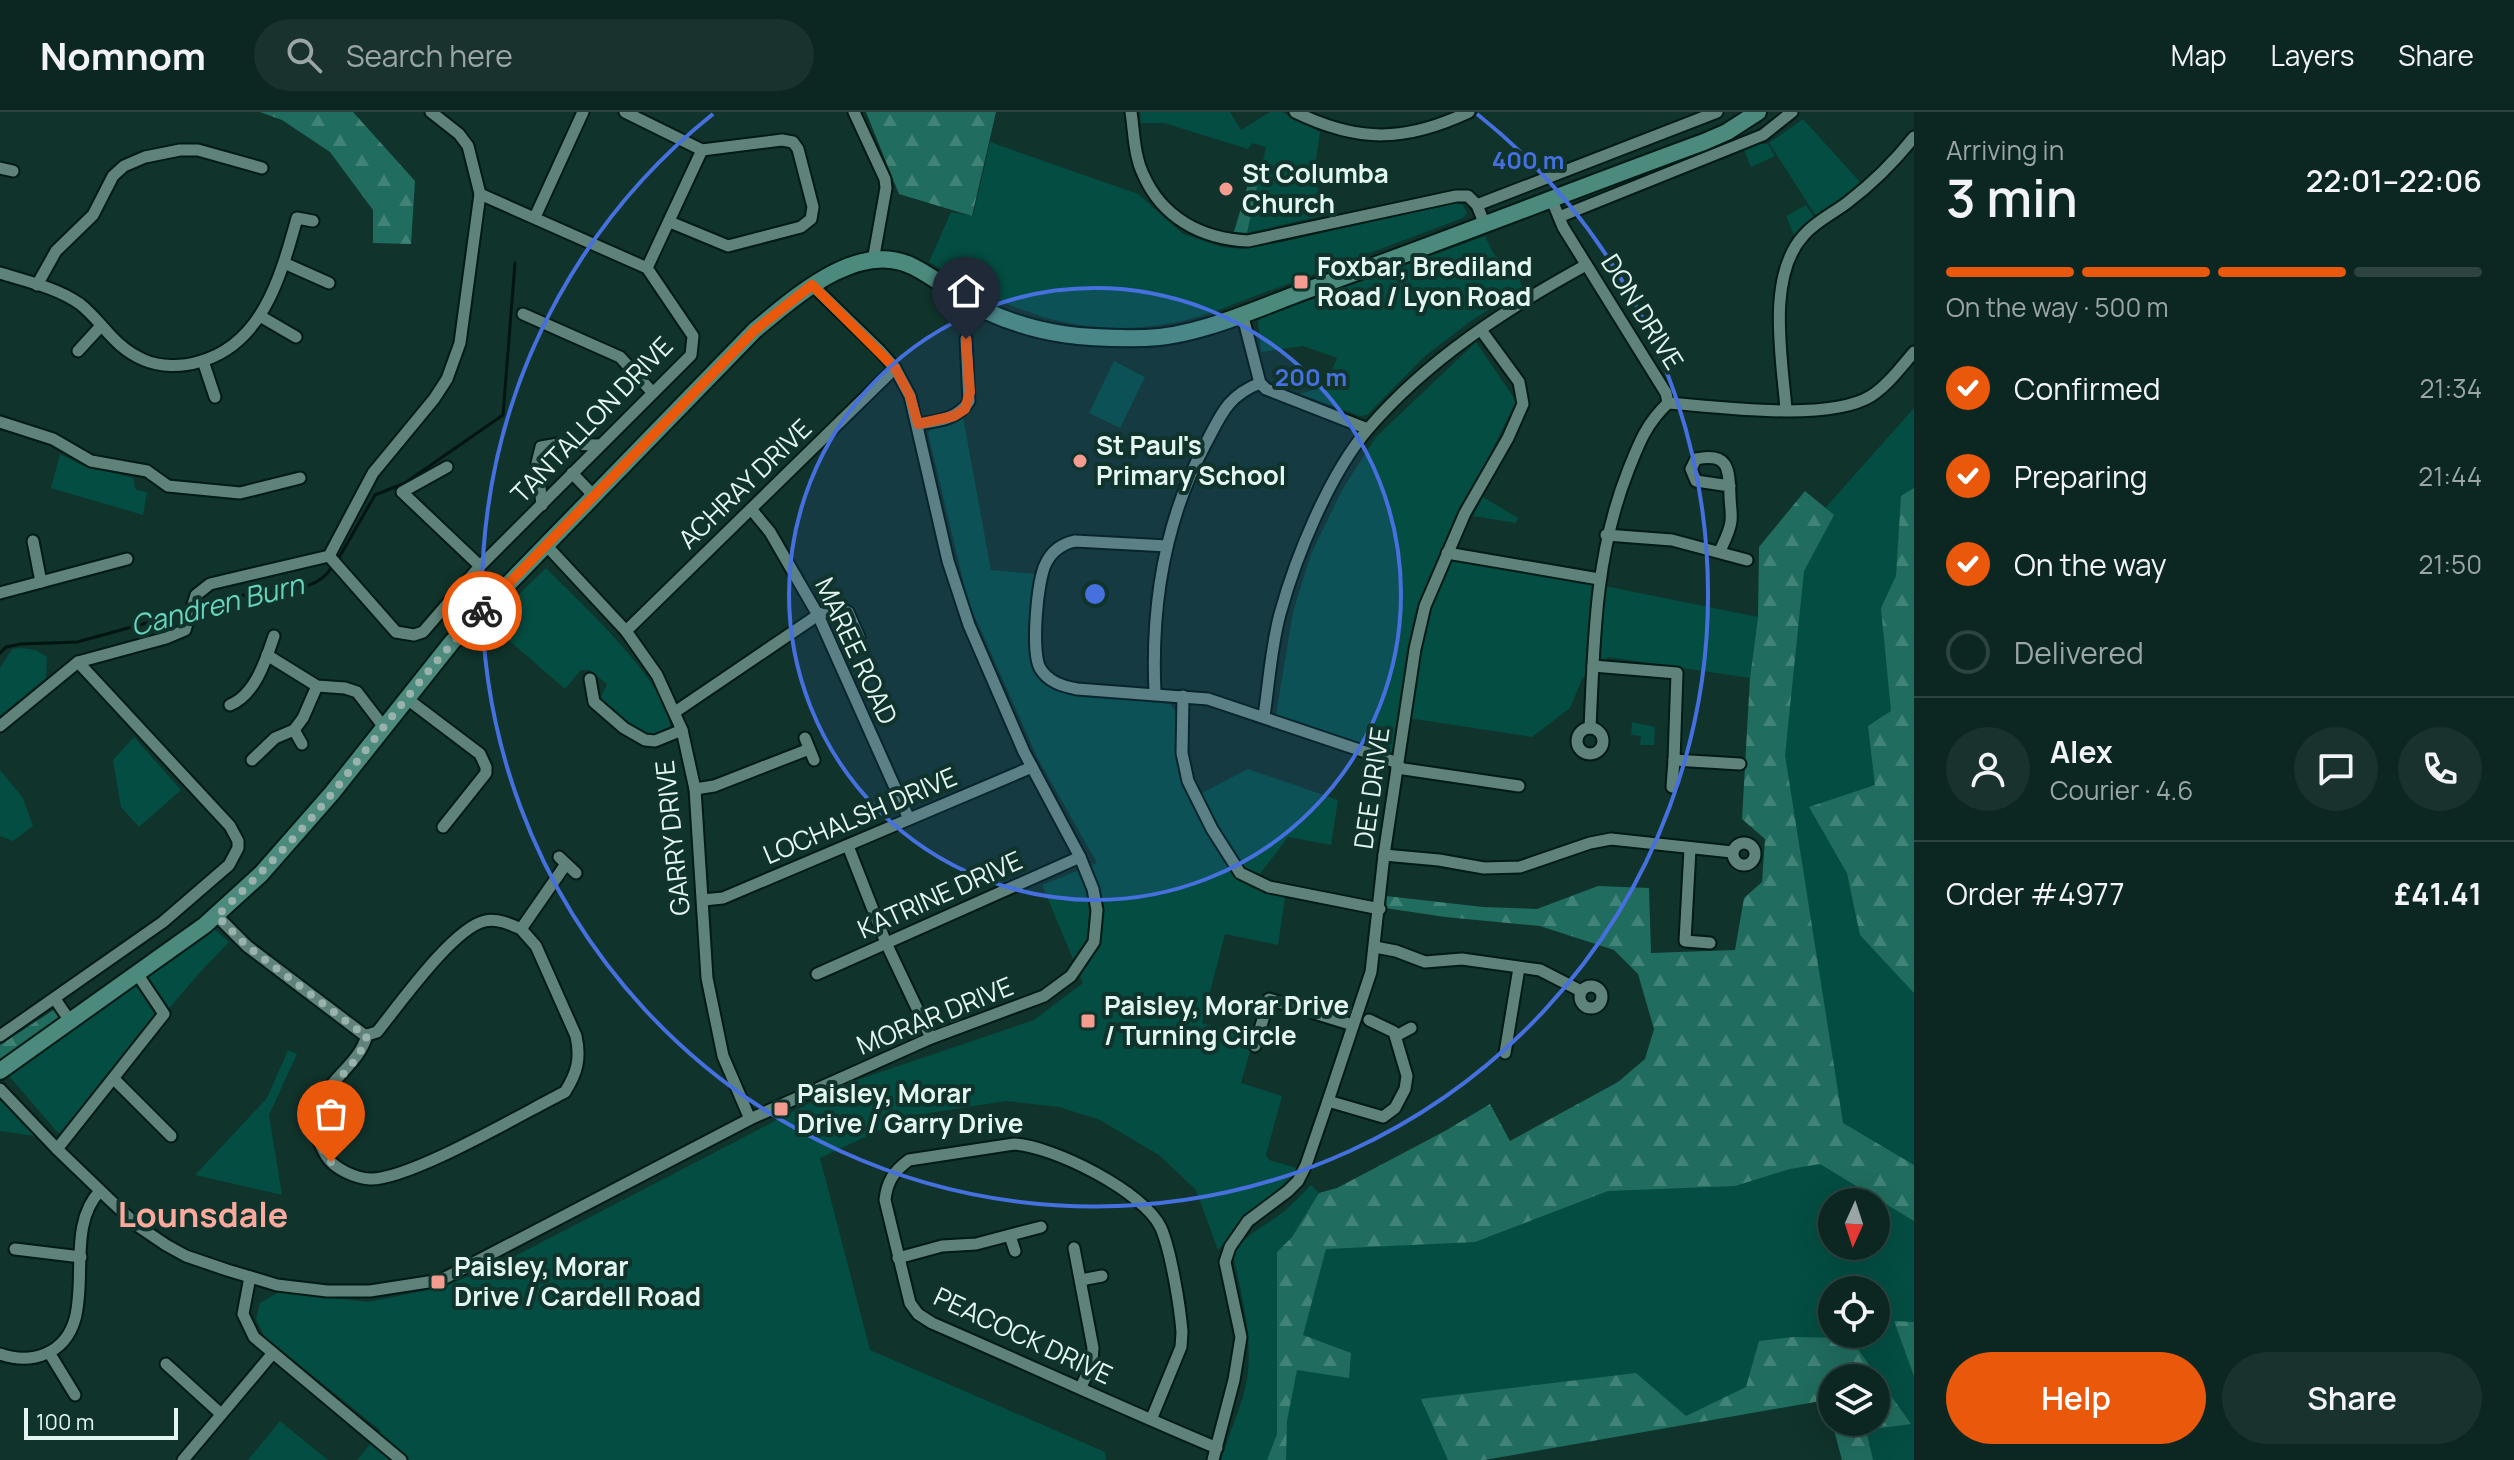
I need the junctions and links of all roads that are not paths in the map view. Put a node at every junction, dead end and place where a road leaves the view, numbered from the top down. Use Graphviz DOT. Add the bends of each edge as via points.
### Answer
graph roads {
  1 [pos="431,112"];
  2 [pos="583,112"];
  3 [pos="625,112"];
  4 [pos="854,112"];
  5 [pos="1131,112"];
  6 [pos="1295,112"];
  7 [pos="1469,112"];
  8 [pos="1717,112"];
  9 [pos="1758,112"];
  10 [pos="1792,112"];
  11 [pos="1914,137"];
  12 [pos="702,150"];
  13 [pos="0,168"];
  14 [pos="262,168"];
  15 [pos="13,171"];
  16 [pos="480,194"];
  17 [pos="1551,198"];
  18 [pos="1477,205"];
  19 [pos="535,217"];
  20 [pos="1559,217"];
  21 [pos="313,221"];
  22 [pos="670,222"];
  23 [pos="1485,225"];
  24 [pos="873,261"];
  25 [pos="284,263"];
  26 [pos="1586,265"];
  27 [pos="647,268"];
  28 [pos="0,273"];
  29 [pos="329,283"];
  30 [pos="37,285"];
  31 [pos="812,285"];
  32 [pos="1242,313"];
  33 [pos="523,314"];
  34 [pos="260,316"];
  35 [pos="100,327"];
  36 [pos="1481,330"];
  37 [pos="296,337"];
  38 [pos="966,339"];
  39 [pos="78,351"];
  40 [pos="1914,352"];
  41 [pos="203,361"];
  42 [pos="895,368"];
  43 [pos="1260,383"];
  44 [pos="653,393"];
  45 [pos="215,397"];
  46 [pos="1668,403"];
  47 [pos="1786,409"];
  48 [pos="0,422"];
  49 [pos="918,424"];
  50 [pos="1368,429"];
  51 [pos="599,445"];
  52 [pos="447,467"];
  53 [pos="572,473"];
  54 [pos="300,478"];
  55 [pos="1730,486"];
  56 [pos="593,495"];
  57 [pos="542,505"];
  58 [pos="751,509"];
  59 [pos="1606,535"];
  60 [pos="33,541"];
  61 [pos="546,545"];
  62 [pos="1167,546"];
  63 [pos="1720,551"];
  64 [pos="1447,553"];
  65 [pos="127,559"];
  66 [pos="331,559"];
  67 [pos="1747,560"];
  68 [pos="480,566"];
  69 [pos="1599,579"];
  70 [pos="41,582"];
  71 [pos="0,593"];
  72 [pos="818,615"];
  73 [pos="626,631"];
  74 [pos="274,636"];
  75 [pos="859,637"];
  76 [pos="267,655"];
  77 [pos="78,662"];
  78 [pos="1593,666"];
  79 [pos="590,679"];
  80 [pos="317,686"];
  81 [pos="1155,693"];
  82 [pos="1183,696"];
  83 [pos="406,698"];
  84 [pos="230,705"];
  85 [pos="675,712"];
  86 [pos="1264,716"];
  87 [pos="0,726"];
  88 [pos="383,726"];
  89 [pos="1590,728"];
  90 [pos="294,730"];
  91 [pos="682,730"];
  92 [pos="302,744"];
  93 [pos="809,749"];
  94 [pos="252,760"];
  95 [pos="1674,760"];
  96 [pos="1740,764"];
  97 [pos="1398,766"];
  98 [pos="1032,767"];
  99 [pos="1519,786"];
  100 [pos="1672,787"];
  101 [pos="695,789"];
  102 [pos="909,819"];
  103 [pos="443,827"];
  104 [pos="848,846"];
  105 [pos="1690,849"];
  106 [pos="1732,852"];
  107 [pos="1384,855"];
  108 [pos="1080,857"];
  109 [pos="576,873"];
  110 [pos="703,900"];
  111 [pos="1380,909"];
  112 [pos="217,916"];
  113 [pos="521,929"];
  114 [pos="886,943"];
  115 [pos="1710,943"];
  116 [pos="1375,947"];
  117 [pos="1519,968"];
  118 [pos="817,974"];
  119 [pos="138,975"];
  120 [pos="1581,991"];
  121 [pos="55,999"];
  122 [pos="1369,1020"];
  123 [pos="70,1021"];
  124 [pos="1353,1025"];
  125 [pos="1411,1028"];
  126 [pos="367,1035"];
  127 [pos="0,1036"];
  128 [pos="1396,1036"];
  129 [pos="931,1038"];
  130 [pos="1255,1046"];
  131 [pos="1505,1053"];
  132 [pos="0,1071"];
  133 [pos="114,1079"];
  134 [pos="0,1089"];
  135 [pos="1328,1101"];
  136 [pos="750,1119"];
  137 [pos="171,1136"];
  138 [pos="57,1149"];
  139 [pos="100,1191"];
  140 [pos="1041,1227"];
  141 [pos="1010,1236"];
  142 [pos="1074,1248"];
  143 [pos="15,1249"];
  144 [pos="1015,1251"];
  145 [pos="81,1257"];
  146 [pos="898,1258"];
  147 [pos="1102,1276"];
  148 [pos="250,1277"];
  149 [pos="1081,1280"];
  150 [pos="273,1353"];
  151 [pos="0,1354"];
  152 [pos="50,1354"];
  153 [pos="166,1364"];
  154 [pos="1081,1387"];
  155 [pos="75,1395"];
  156 [pos="221,1414"];
  157 [pos="1151,1420"];
  158 [pos="1215,1454"];
  159 [pos="183,1460"];
  160 [pos="401,1460"];
  1 -- 16 [label="street" via="468,146"];
  2 -- 19 [label="street"];
  3 -- 12 [label="street"];
  4 -- 24 [label="street" via="885,179"];
  5 -- 18 [label="street" via="1136,153 1155,195 1191,228 1226,240 1248,241 1456,196 1468,196"];
  6 -- 7 [label="street" via="1324,126 1384,137"];
  8 -- 18 [label="street"];
  9 -- 17 [label="street" via="1704,142"];
  10 -- 20 [label="street" via="1763,135"];
  11 -- 47 [label="street" via="1868,186 1802,236 1786,270 1780,308"];
  12 -- 22 [label="street"];
  12 -- 22 [label="street" via="793,142 813,207 811,219 801,227 728,246"];
  13 -- 15 [label="street"];
  14 -- 30 [label="street" via="180,150 124,166 93,215 56,251"];
  16 -- 19 [label="street"];
  16 -- 66 [label="street" via="464,326 447,379 368,481"];
  17 -- 20 [label="street, DON DRIVE"];
  17 -- 23 [label="street"];
  18 -- 23 [label="street"];
  19 -- 27 [label="street"];
  20 -- 26 [label="street, DON DRIVE"];
  21 -- 25 [label="street" via="297,218"];
  22 -- 27 [label="street"];
  23 -- 32 [label="street"];
  24 -- 31 [label="street" via="848,265"];
  24 -- 32 [label="street" via="911,265 984,310 1057,335 1156,338"];
  25 -- 29 [label="street"];
  25 -- 34 [label="street"];
  26 -- 36 [label="street"];
  26 -- 46 [label="street, DON DRIVE"];
  27 -- 44 [label="street, TANTALLON DRIVE" via="693,336 691,355"];
  28 -- 30 [label="street"];
  30 -- 35 [label="street" via="79,304"];
  31 -- 42 [label="street, MORAR DRIVE"];
  31 -- 56 [label="street" via="755,330"];
  32 -- 43 [label="street"];
  33 -- 44 [label="street" via="620,357"];
  34 -- 37 [label="street"];
  34 -- 41 [label="street" via="238,342"];
  35 -- 39 [label="street"];
  35 -- 41 [label="street" via="147,362"];
  36 -- 50 [label="street" via="1443,355"];
  36 -- 64 [label="street, DEE DRIVE" via="1519,382 1523,404"];
  38 -- 49 [label="street" via="970,392 965,409"];
  40 -- 47 [label="street" via="1864,400 1838,408"];
  41 -- 45 [label="street"];
  42 -- 49 [label="street, MORAR DRIVE"];
  42 -- 58 [label="street, ACHRAY DRIVE"];
  43 -- 50 [label="street" via="1272,393"];
  43 -- 62 [label="street" via="1233,398 1223,412 1186,485"];
  44 -- 51 [label="street, TANTALLON DRIVE"];
  46 -- 47 [label="street"];
  46 -- 59 [label="street, DON DRIVE" via="1640,440"];
  48 -- 54 [label="street" via="53,439 91,461 147,471 168,486 240,493"];
  49 -- 98 [label="street, MORAR DRIVE" via="948,561 969,625"];
  50 -- 86 [label="street" via="1324,500 1296,568 1279,616"];
  51 -- 53 [label="street, TANTALLON DRIVE"];
  51 -- 57 [label="street" via="541,447 537,463"];
  52 -- 68 [label="street" via="402,492"];
  53 -- 56 [label="street"];
  53 -- 57 [label="street, TANTALLON DRIVE"];
  55 -- 63 [label="street" via="1731,524"];
  56 -- 61 [label="street"];
  57 -- 68 [label="street, TANTALLON DRIVE"];
  58 -- 72 [label="street, MAREE ROAD"];
  58 -- 73 [label="street, ACHRAY DRIVE"];
  59 -- 63 [label="street" via="1672,540"];
  59 -- 69 [label="street, DON DRIVE"];
  60 -- 70 [label="street"];
  61 -- 73 [label="street, GARRY DRIVE"];
  61 -- 83 [label="street"];
  62 -- 81 [label="street" via="1154,633"];
  62 -- 81 [label="street" via="1067,543 1052,553 1041,578 1036,652 1044,674 1077,689"];
  63 -- 67 [label="street"];
  64 -- 69 [label="street"];
  64 -- 97 [label="street, DEE DRIVE" via="1425,606 1415,649"];
  65 -- 70 [label="street"];
  66 -- 68 [label="street, TANTALLON DRIVE" via="396,632 414,635 423,632"];
  66 -- 77 [label="street" via="210,584 196,595 185,630"];
  69 -- 78 [label="street, DON DRIVE"];
  70 -- 71 [label="street"];
  72 -- 75 [label="street" via="838,608 848,612"];
  72 -- 85 [label="street"];
  72 -- 102 [label="street, MAREE ROAD"];
  73 -- 85 [label="street, GARRY DRIVE"];
  74 -- 76 [label="street"];
  76 -- 80 [label="street"];
  76 -- 84 [label="street" via="254,686"];
  77 -- 87 [label="street"];
  77 -- 121 [label="street" via="230,826 238,848 229,865 163,922"];
  78 -- 89 [label="street, DON DRIVE"];
  78 -- 95 [label="street" via="1677,673"];
  79 -- 91 [label="street" via="594,702 645,740"];
  80 -- 88 [label="street" via="357,692"];
  80 -- 90 [label="street"];
  81 -- 82 [label="street"];
  82 -- 86 [label="street"];
  82 -- 111 [label="street" via="1182,753 1188,781 1240,873 1269,887"];
  83 -- 88 [label="street"];
  83 -- 103 [label="street" via="480,754 486,767"];
  85 -- 91 [label="street, GARRY DRIVE"];
  86 -- 97 [label="street"];
  88 -- 112 [label="street" via="332,793"];
  90 -- 92 [label="street"];
  90 -- 94 [label="street" via="275,738"];
  91 -- 101 [label="street, GARRY DRIVE"];
  93 -- 101 [label="street"];
  95 -- 96 [label="street"];
  95 -- 100 [label="street"];
  97 -- 99 [label="street"];
  97 -- 107 [label="street, DEE DRIVE"];
  98 -- 102 [label="street, LOCHALSH DRIVE"];
  98 -- 108 [label="street, MORAR DRIVE"];
  101 -- 110 [label="street, GARRY DRIVE"];
  102 -- 104 [label="street, LOCHALSH DRIVE"];
  104 -- 110 [label="street, LOCHALSH DRIVE" via="723,898"];
  104 -- 114 [label="street"];
  105 -- 106 [label="street"];
  105 -- 107 [label="street" via="1600,840 1534,864 1503,868"];
  105 -- 115 [label="street" via="1685,941"];
  107 -- 111 [label="street, DEE DRIVE"];
  108 -- 114 [label="street, KATRINE DRIVE"];
  108 -- 129 [label="street, MORAR DRIVE" via="1097,910 1094,942 1071,976 1044,996"];
  109 -- 113 [label="street" via="562,861"];
  110 -- 136 [label="street, GARRY DRIVE" via="707,978 723,1056"];
  111 -- 116 [label="street, DEE DRIVE"];
  112 -- 119 [label="street"];
  112 -- 126 [label="street" via="247,946"];
  113 -- 126 [label="street" via="488,920 465,929 377,1032"];
  113 -- 126 [label="street" via="536,946 576,1036 577,1071 565,1092 420,1166 368,1179 331,1162 317,1143 316,1116 327,1091"];
  114 -- 118 [label="street, KATRINE DRIVE"];
  114 -- 129 [label="street"];
  116 -- 117 [label="street" via="1425,962 1462,959"];
  116 -- 124 [label="street, DEE DRIVE"];
  117 -- 120 [label="street" via="1540,970"];
  117 -- 131 [label="street"];
  119 -- 123 [label="street"];
  119 -- 133 [label="street" via="164,1014"];
  121 -- 123 [label="street"];
  121 -- 127 [label="street"];
  122 -- 128 [label="street"];
  123 -- 132 [label="street"];
  124 -- 130 [label="street" via="1269,999"];
  124 -- 135 [label="street, DEE DRIVE"];
  125 -- 128 [label="street"];
  128 -- 135 [label="street" via="1407,1083 1392,1113 1383,1117"];
  129 -- 136 [label="street, MORAR DRIVE"];
  133 -- 137 [label="street"];
  133 -- 138 [label="street"];
  134 -- 138 [label="street, MORAR DRIVE"];
  135 -- 158 [label="street, DEE DRIVE" via="1298,1181 1248,1221 1225,1262 1241,1337"];
  136 -- 148 [label="street, MORAR DRIVE" via="441,1280 370,1291 327,1291"];
  138 -- 139 [label="street, MORAR DRIVE"];
  139 -- 145 [label="street" via="87,1211"];
  139 -- 148 [label="street, MORAR DRIVE" via="166,1245"];
  140 -- 141 [label="street"];
  141 -- 144 [label="street"];
  141 -- 146 [label="street"];
  142 -- 149 [label="street"];
  143 -- 145 [label="street"];
  145 -- 152 [label="street" via="75,1319"];
  146 -- 154 [label="street, PEACOCK DRIVE" via="918,1314"];
  146 -- 157 [label="street, PEACOCK DRIVE" via="885,1200 891,1176 909,1160 1014,1144 1041,1147 1105,1179 1136,1199 1161,1228 1182,1332 1181,1347"];
  147 -- 149 [label="street"];
  148 -- 150 [label="street" via="243,1314 254,1337"];
  149 -- 154 [label="street" via="1094,1356"];
  150 -- 156 [label="street"];
  150 -- 160 [label="street"];
  151 -- 152 [label="street" via="15,1359"];
  152 -- 155 [label="street"];
  153 -- 156 [label="street"];
  154 -- 157 [label="street, PEACOCK DRIVE"];
  156 -- 159 [label="street"];
  157 -- 158 [label="street, PEACOCK DRIVE"];
}
